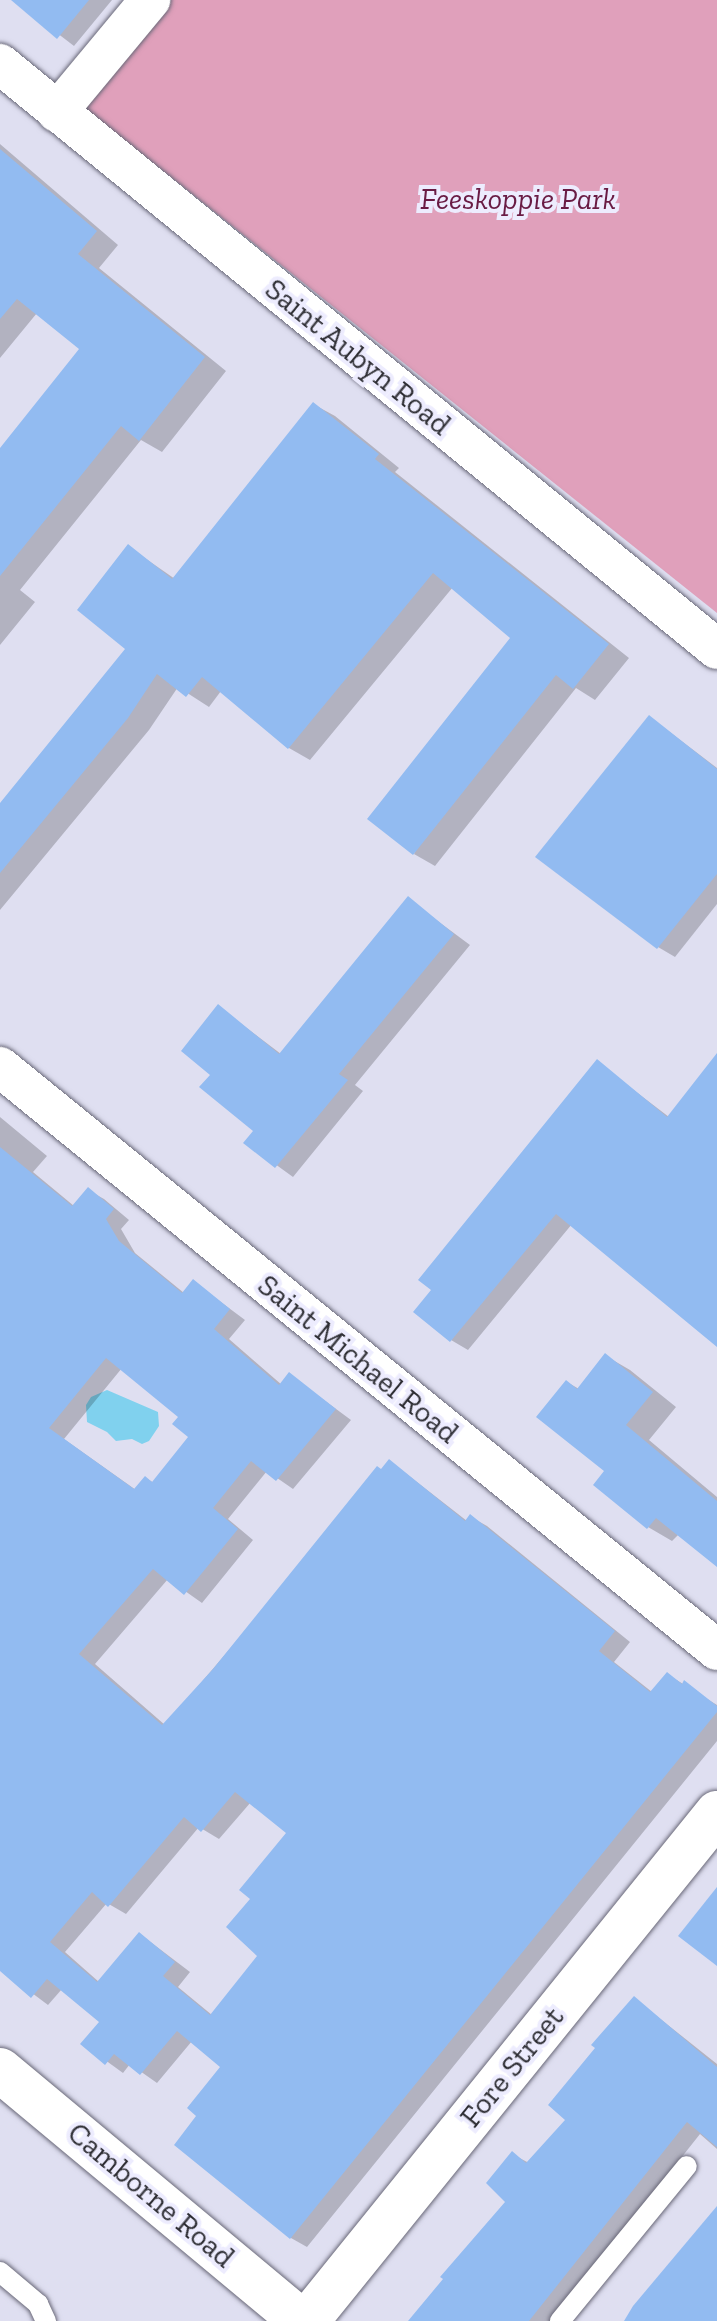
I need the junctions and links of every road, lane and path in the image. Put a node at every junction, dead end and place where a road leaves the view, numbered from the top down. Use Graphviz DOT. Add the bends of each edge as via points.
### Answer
graph roads {
  1 [pos="150,0"];
  2 [pos="0,64"];
  3 [pos="57,112"];
  4 [pos="717,649"];
  5 [pos="0,1067"];
  6 [pos="717,1650"];
  7 [pos="717,1813"];
  8 [pos="0,2070"];
  9 [pos="687,2166"];
  10 [pos="0,2272"];
  11 [pos="46,2321"];
  12 [pos="301,2321"];
  13 [pos="307,2321"];
  14 [pos="560,2321"];
  1 -- 3 [label="street"];
  2 -- 3 [label="street, Saint Aubyn Road"];
  3 -- 4 [label="street, Saint Aubyn Road"];
  5 -- 6 [label="street, Saint Michael Road"];
  7 -- 13 [label="street, Fore Street"];
  8 -- 12 [label="street, Camborne Road"];
  9 -- 14 [label="lane"];
  10 -- 11 [label="lane" via="38,2304"];
}
